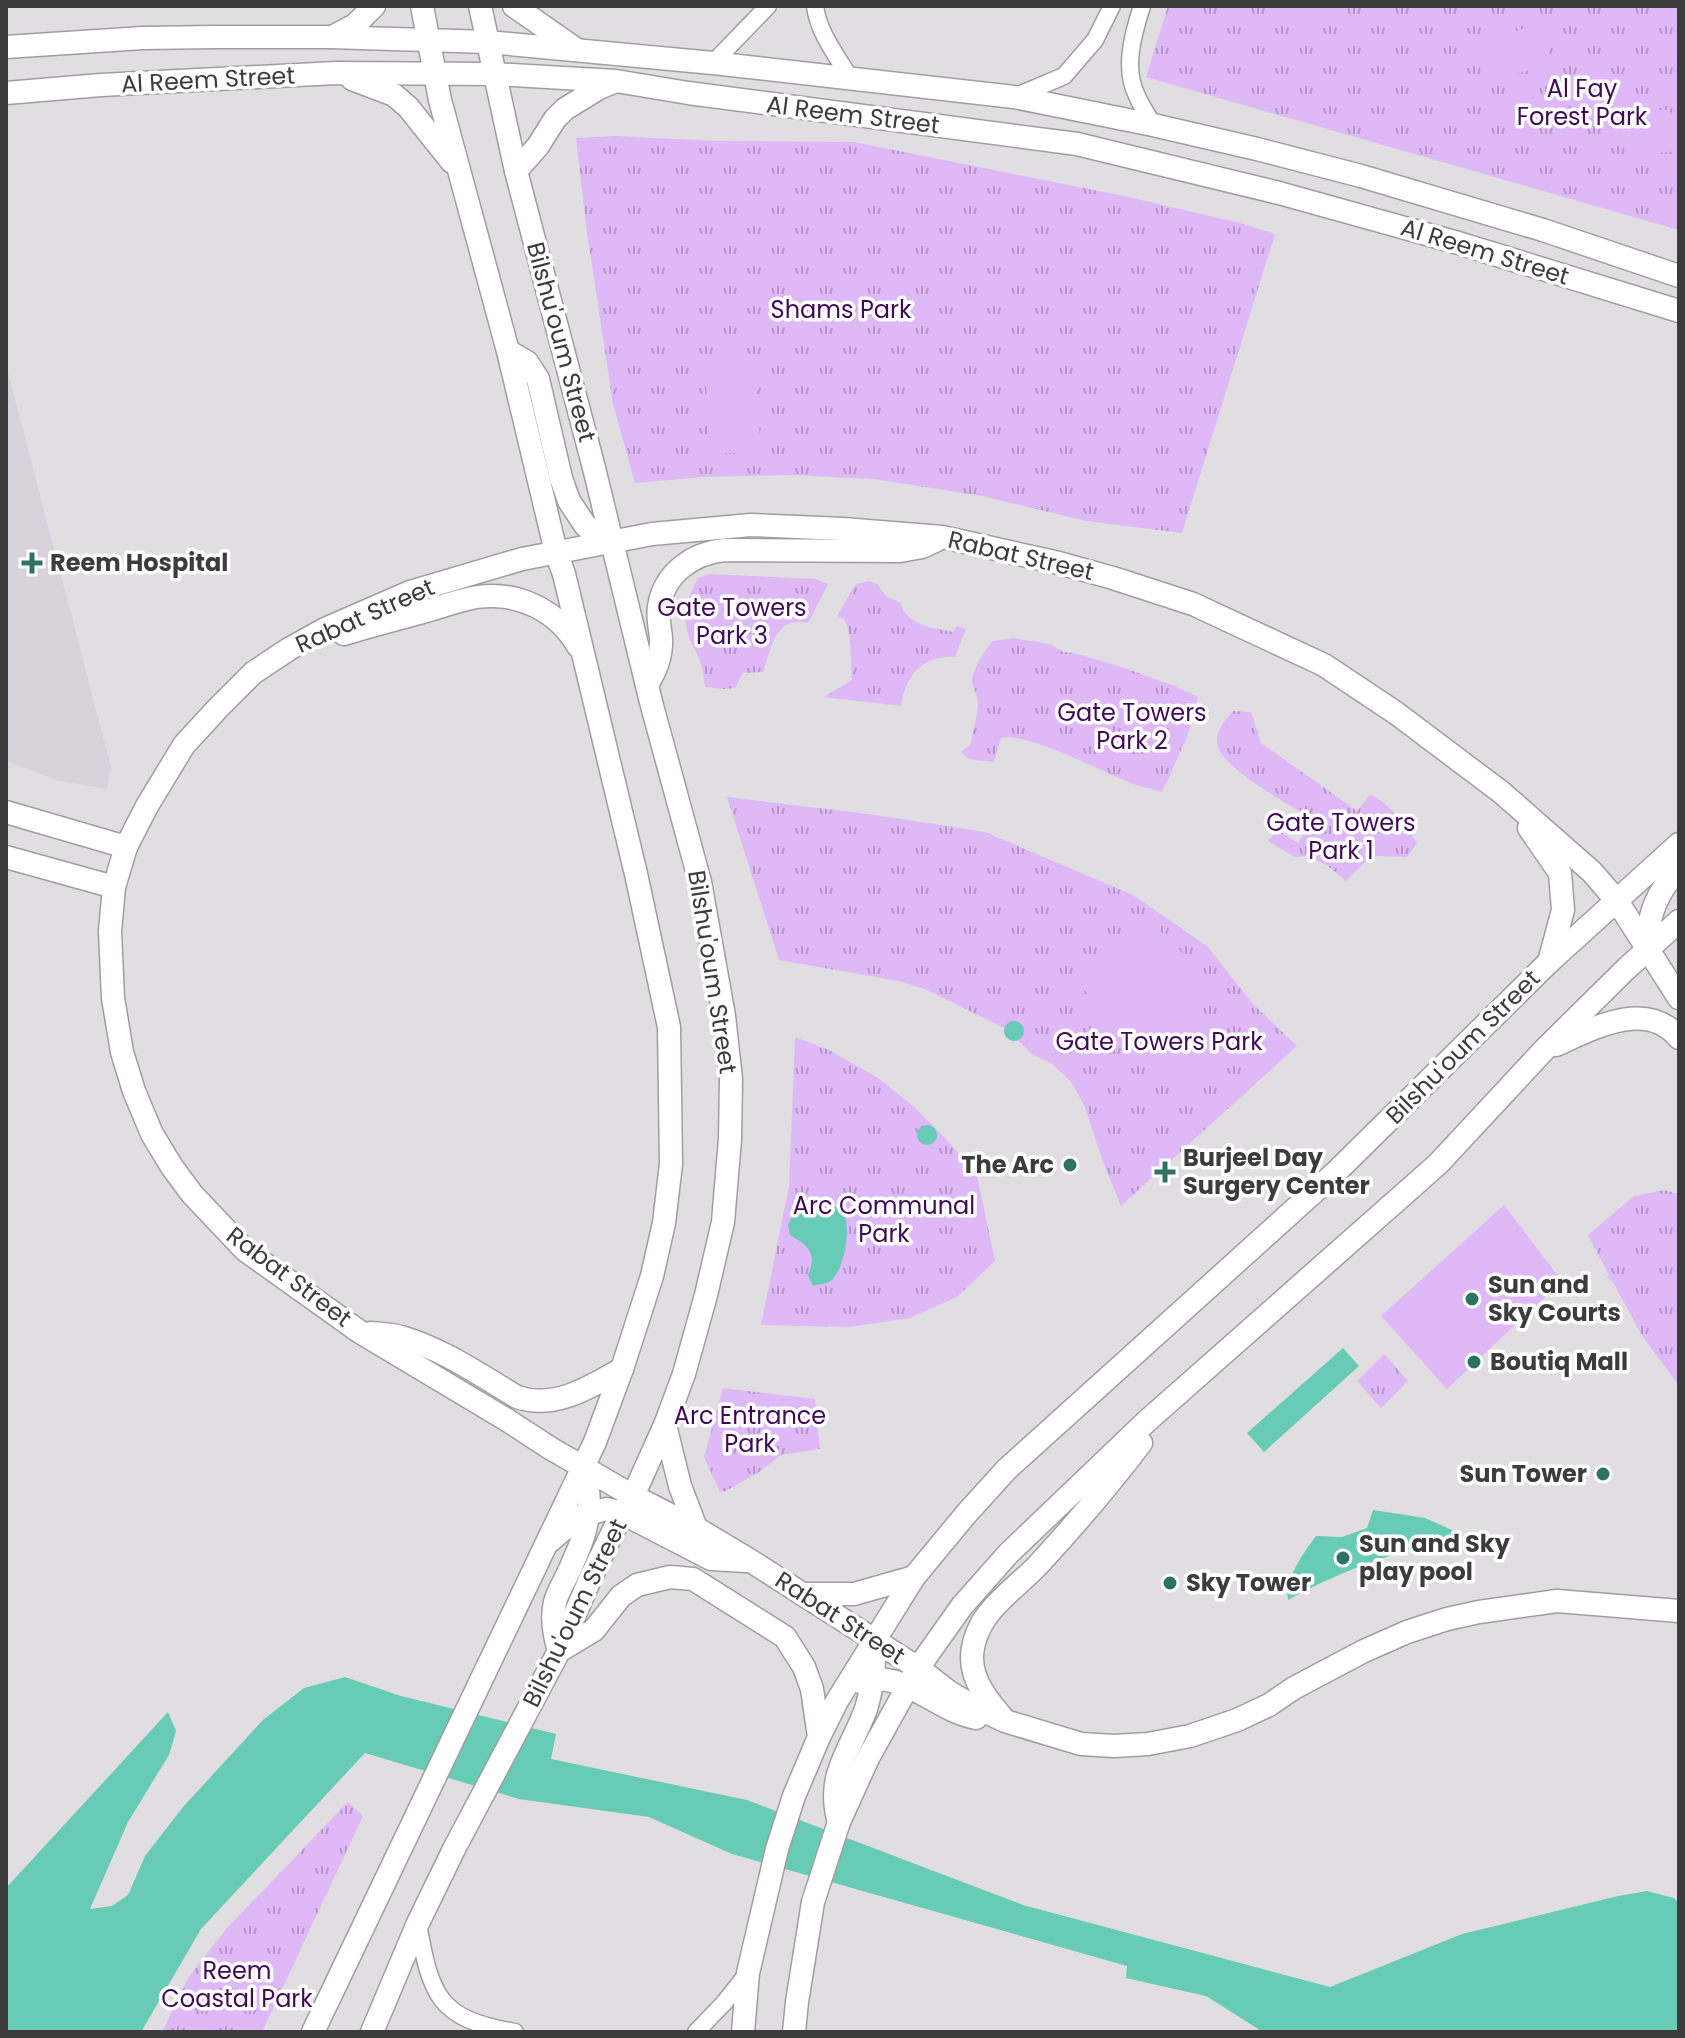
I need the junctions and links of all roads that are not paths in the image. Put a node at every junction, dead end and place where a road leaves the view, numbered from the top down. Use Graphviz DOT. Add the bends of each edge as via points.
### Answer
graph roads {
  1 [pos="374,6"];
  2 [pos="422,6"];
  3 [pos="480,6"];
  4 [pos="514,6"];
  5 [pos="768,6"];
  6 [pos="815,6"];
  7 [pos="1112,7"];
  8 [pos="1140,12"];
  9 [pos="330,37"];
  10 [pos="428,40"];
  11 [pos="488,42"];
  12 [pos="6,47"];
  13 [pos="578,51"];
  14 [pos="713,63"];
  15 [pos="336,73"];
  16 [pos="434,73"];
  17 [pos="494,74"];
  18 [pos="850,78"];
  19 [pos="616,81"];
  20 [pos="6,93"];
  21 [pos="1014,97"];
  22 [pos="1153,125"];
  23 [pos="516,171"];
  24 [pos="461,176"];
  25 [pos="1679,276"];
  26 [pos="1679,311"];
  27 [pos="508,351"];
  28 [pos="942,537"];
  29 [pos="613,541"];
  30 [pos="556,552"];
  31 [pos="289,649"];
  32 [pos="583,655"];
  33 [pos="647,685"];
  34 [pos="1501,792"];
  35 [pos="6,812"];
  36 [pos="1679,844"];
  37 [pos="126,847"];
  38 [pos="6,857"];
  39 [pos="1679,869"];
  40 [pos="114,887"];
  41 [pos="1617,901"];
  42 [pos="1679,921"];
  43 [pos="1648,950"];
  44 [pos="1549,962"];
  45 [pos="1679,998"];
  46 [pos="1679,1038"];
  47 [pos="1544,1050"];
  48 [pos="360,1332"];
  49 [pos="622,1369"];
  50 [pos="1147,1421"];
  51 [pos="665,1425"];
  52 [pos="582,1467"];
  53 [pos="627,1505"];
  54 [pos="589,1514"];
  55 [pos="696,1528"];
  56 [pos="543,1547"];
  57 [pos="751,1561"];
  58 [pos="914,1577"];
  59 [pos="801,1594"];
  60 [pos="1679,1611"];
  61 [pos="874,1639"];
  62 [pos="559,1651"];
  63 [pos="913,1677"];
  64 [pos="873,1679"];
  65 [pos="837,1701"];
  66 [pos="1005,1721"];
  67 [pos="819,1737"];
  68 [pos="839,1822"];
  69 [pos="418,1923"];
  70 [pos="748,1973"];
  71 [pos="797,2002"];
  72 [pos="313,2032"];
  73 [pos="372,2032"];
  74 [pos="515,2032"];
  75 [pos="696,2032"];
  76 [pos="743,2032"];
  77 [pos="794,2032"];
  78 [pos="806,2032"];
  1 -- 9 [label="main road" via="355,25"];
  2 -- 10 [label="main road"];
  3 -- 11 [label="main road, Bilshu'oum Street"];
  4 -- 13 [label="main road"];
  5 -- 14 [label="street"];
  6 -- 18 [label="street" via="826,38"];
  7 -- 8 [label="street" via="1121,20 1133,21"];
  7 -- 21 [label="street" via="1095,40 1064,76"];
  8 -- 22 [label="street" via="1130,73"];
  9 -- 10 [label="main road, Al Reem Street"];
  9 -- 12 [label="main road, Al Reem Street" via="143,38"];
  10 -- 11 [label="main road, Al Reem Street"];
  10 -- 16 [label="main road"];
  11 -- 13 [label="main road, Al Reem Street"];
  11 -- 17 [label="main road, Bilshu'oum Street"];
  13 -- 14 [label="main road, Al Reem Street"];
  14 -- 18 [label="main road, Al Reem Street"];
  15 -- 16 [label="main road, Al Reem Street"];
  15 -- 20 [label="main road, Al Reem Street"];
  15 -- 24 [label="main road" via="394,95"];
  16 -- 17 [label="main road, Al Reem Street"];
  16 -- 24 [label="main road"];
  17 -- 19 [label="main road, Al Reem Street"];
  17 -- 23 [label="main road, Bilshu'oum Street"];
  18 -- 21 [label="main road, Al Reem Street"];
  19 -- 23 [label="main road" via="565,109"];
  19 -- 26 [label="main road, Al Reem Street" via="1077,144 1279,193"];
  21 -- 22 [label="main road, Al Reem Street"];
  22 -- 25 [label="main road, Al Reem Street" via="1361,176"];
  23 -- 29 [label="main road, Bilshu'oum Street"];
  24 -- 27 [label="main road"];
  27 -- 29 [label="main road" via="527,362 538,379 569,501 585,525"];
  27 -- 30 [label="main road"];
  28 -- 29 [label="main road, Rabat Street" via="751,525"];
  28 -- 33 [label="main road" via="900,551 725,550 691,559 661,595 661,649"];
  28 -- 34 [label="main road, Rabat Street" via="1113,578 1224,617 1324,665"];
  29 -- 30 [label="main road, Rabat Street"];
  29 -- 33 [label="main road, Bilshu'oum Street"];
  30 -- 31 [label="main road, Rabat Street" via="410,592"];
  30 -- 32 [label="main road"];
  31 -- 32 [label="main road" via="493,596 523,600 545,612 567,630"];
  31 -- 37 [label="main road, Rabat Street" via="253,673 184,745"];
  32 -- 49 [label="main road" via="669,1027 671,1164 664,1223"];
  33 -- 51 [label="main road, Bilshu'oum Street" via="700,882 731,1079 723,1222 684,1374"];
  34 -- 41 [label="main road, Rabat Street" via="1592,872"];
  34 -- 44 [label="main road" via="1560,873 1563,910"];
  35 -- 37 [label="main road"];
  36 -- 41 [label="main road, Bilshu'oum Street"];
  37 -- 40 [label="main road, Rabat Street"];
  38 -- 40 [label="main road"];
  39 -- 43 [label="main road" via="1651,912"];
  40 -- 48 [label="main road, Rabat Street" via="113,998 134,1091 152,1134 192,1194 245,1250"];
  41 -- 43 [label="main road, Rabat Street"];
  41 -- 44 [label="main road, Bilshu'oum Street"];
  42 -- 43 [label="main road"];
  43 -- 45 [label="main road, Rabat Street"];
  43 -- 47 [label="main road"];
  44 -- 58 [label="main road, Bilshu'oum Street" via="1335,1173 1007,1469"];
  46 -- 47 [label="main road" via="1660,1023 1634,1017"];
  47 -- 50 [label="main road" via="1438,1164"];
  48 -- 49 [label="main road" via="421,1343 528,1401 581,1392"];
  48 -- 52 [label="main road, Rabat Street"];
  49 -- 52 [label="main road"];
  50 -- 63 [label="main road" via="1008,1554 962,1606"];
  50 -- 66 [label="main road" via="1144,1439 1129,1458 984,1620 973,1665 981,1689"];
  51 -- 53 [label="main road, Bilshu'oum Street"];
  51 -- 55 [label="main road"];
  52 -- 53 [label="main road, Rabat Street"];
  52 -- 54 [label="main road"];
  52 -- 56 [label="main road"];
  53 -- 54 [label="main road"];
  53 -- 55 [label="main road, Rabat Street"];
  53 -- 57 [label="main road" via="711,1559"];
  53 -- 62 [label="main road, Bilshu'oum Street"];
  54 -- 56 [label="main road"];
  54 -- 62 [label="main road" via="555,1604"];
  55 -- 57 [label="main road, Rabat Street"];
  56 -- 72 [label="main road"];
  57 -- 59 [label="main road, Rabat Street"];
  58 -- 59 [label="main road" via="854,1594"];
  58 -- 61 [label="main road, Bilshu'oum Street"];
  59 -- 61 [label="main road, Rabat Street"];
  60 -- 66 [label="main road, Rabat Street" via="1557,1601 1447,1619 1364,1651 1237,1720 1148,1744 1081,1744"];
  61 -- 63 [label="main road, Rabat Street"];
  61 -- 64 [label="main road"];
  61 -- 65 [label="main road, Bilshu'oum Street"];
  62 -- 67 [label="main road" via="594,1630 637,1585 670,1577 693,1579 785,1637 812,1689"];
  62 -- 69 [label="main road, Bilshu'oum Street"];
  63 -- 64 [label="main road"];
  63 -- 66 [label="main road, Rabat Street"];
  63 -- 68 [label="main road"];
  64 -- 65 [label="main road" via="855,1685"];
  64 -- 68 [label="main road" via="835,1782"];
  65 -- 67 [label="main road, Bilshu'oum Street"];
  67 -- 70 [label="main road, Bilshu'oum Street" via="781,1836"];
  68 -- 71 [label="main road" via="813,1902"];
  69 -- 73 [label="main road, Bilshu'oum Street"];
  69 -- 74 [label="street" via="426,1968 446,2005 470,2020"];
  70 -- 75 [label="street"];
  70 -- 76 [label="main road, Bilshu'oum Street"];
  71 -- 77 [label="main road"];
  71 -- 78 [label="street"];
}
